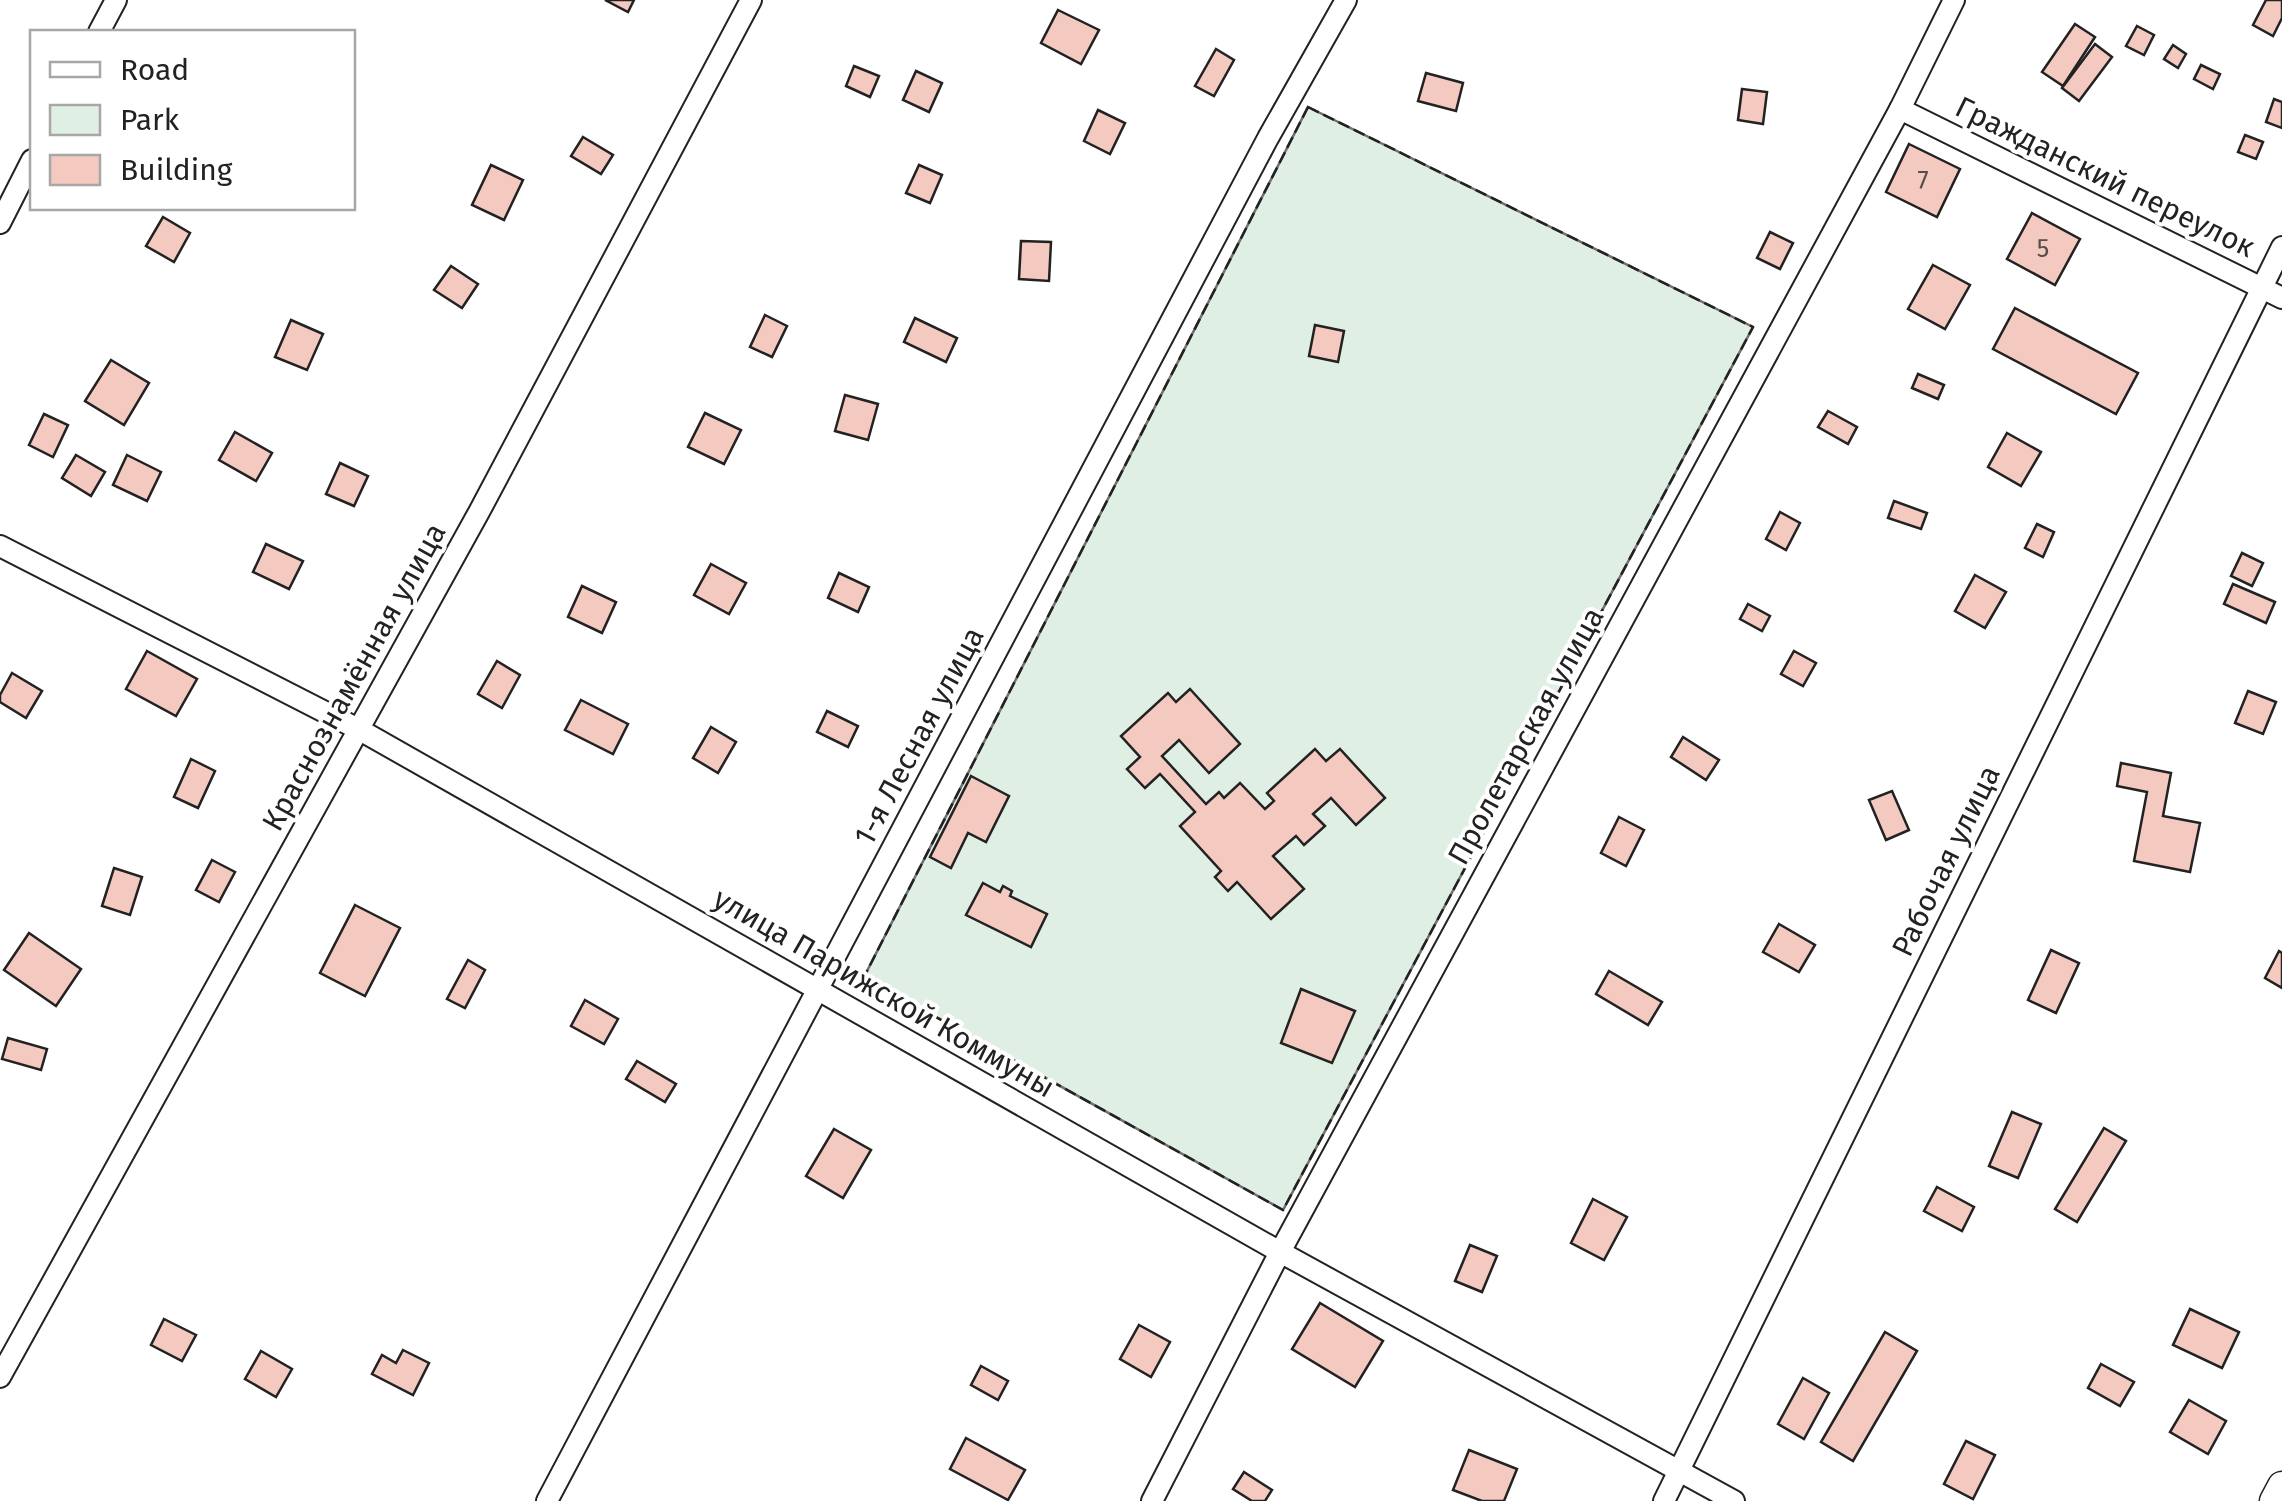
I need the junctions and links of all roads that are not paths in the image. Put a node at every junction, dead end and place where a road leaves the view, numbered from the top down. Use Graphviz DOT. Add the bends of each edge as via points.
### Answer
graph roads {
  1 [pos="116,0"];
  2 [pos="751,0"];
  3 [pos="1346,0"];
  4 [pos="1954,0"];
  5 [pos="100,30"];
  6 [pos="1900,108"];
  7 [pos="30,164"];
  8 [pos="0,223"];
  9 [pos="2282,247"];
  10 [pos="2260,288"];
  11 [pos="2282,298"];
  12 [pos="0,546"];
  13 [pos="360,730"];
  14 [pos="819,990"];
  15 [pos="1280,1252"];
  16 [pos="0,1377"];
  17 [pos="1679,1473"];
  18 [pos="2282,1486"];
  19 [pos="546,1501"];
  20 [pos="1152,1501"];
  21 [pos="1664,1501"];
  22 [pos="1734,1501"];
  23 [pos="2274,1501"];
  1 -- 5 [label="street"];
  2 -- 13 [label="street, Краснознамённая улица"];
  3 -- 14 [label="street, 1-я Лесная улица"];
  4 -- 6 [label="street, Пролетарская улица"];
  6 -- 10 [label="street, Гражданский переулок"];
  6 -- 15 [label="street, Пролетарская улица"];
  7 -- 8 [label="street"];
  9 -- 10 [label="street, Рабочая улица"];
  10 -- 11 [label="street, Гражданский переулок"];
  10 -- 17 [label="street, Рабочая улица"];
  12 -- 13 [label="street, улица Парижской Коммуны"];
  13 -- 14 [label="street, улица Парижской Коммуны"];
  13 -- 16 [label="street, Краснознамённая улица"];
  14 -- 15 [label="street, улица Парижской Коммуны"];
  14 -- 19 [label="street, 1-я Лесная улица"];
  15 -- 17 [label="street, улица Парижской Коммуны"];
  15 -- 20 [label="street, Пролетарская улица"];
  17 -- 21 [label="street, Рабочая улица"];
  17 -- 22 [label="street, улица Парижской Коммуны"];
  18 -- 23 [label="main road"];
}
